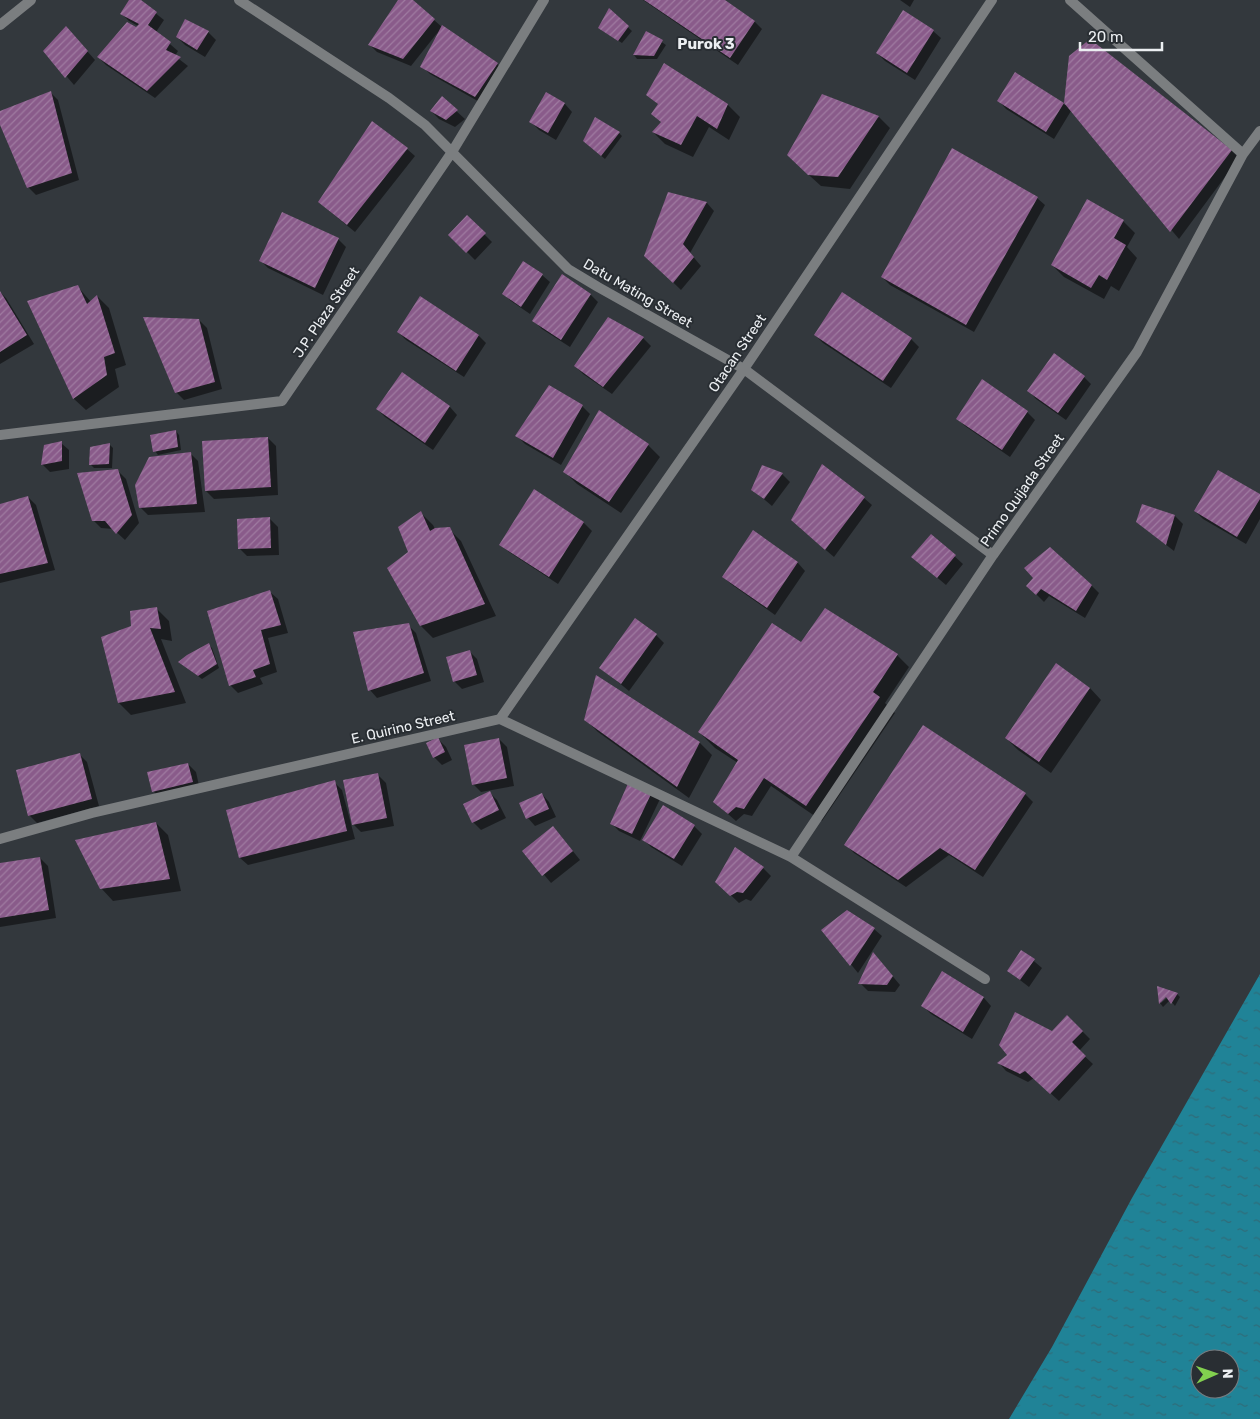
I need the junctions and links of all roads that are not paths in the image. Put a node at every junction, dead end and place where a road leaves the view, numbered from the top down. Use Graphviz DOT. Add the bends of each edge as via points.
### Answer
graph roads {
  1 [pos="31,0"];
  2 [pos="239,0"];
  3 [pos="544,0"];
  4 [pos="992,0"];
  5 [pos="1070,0"];
  6 [pos="0,25"];
  7 [pos="1260,131"];
  8 [pos="452,152"];
  9 [pos="1243,154"];
  10 [pos="744,369"];
  11 [pos="0,435"];
  12 [pos="993,554"];
  13 [pos="500,718"];
  14 [pos="0,839"];
  15 [pos="791,856"];
  16 [pos="985,979"];
  1 -- 6 [label="street"];
  2 -- 8 [label="street, Datu Mating Street" via="389,98 425,125"];
  3 -- 8 [label="street, J.P. Plaza Street"];
  4 -- 10 [label="street, Otacan Street"];
  5 -- 9 [label="street"];
  7 -- 9 [label="street, Primo Quijada Street"];
  8 -- 10 [label="street, Datu Mating Street" via="568,269"];
  8 -- 11 [label="street, J.P. Plaza Street" via="282,400"];
  9 -- 12 [label="street, Primo Quijada Street" via="1137,352"];
  10 -- 12 [label="street, Datu Mating Street"];
  10 -- 13 [label="street, Otacan Street"];
  12 -- 15 [label="street, Primo Quijada Street"];
  13 -- 14 [label="street, E. Quirino Street" via="92,813"];
  13 -- 15 [label="street"];
  15 -- 16 [label="street"];
}
